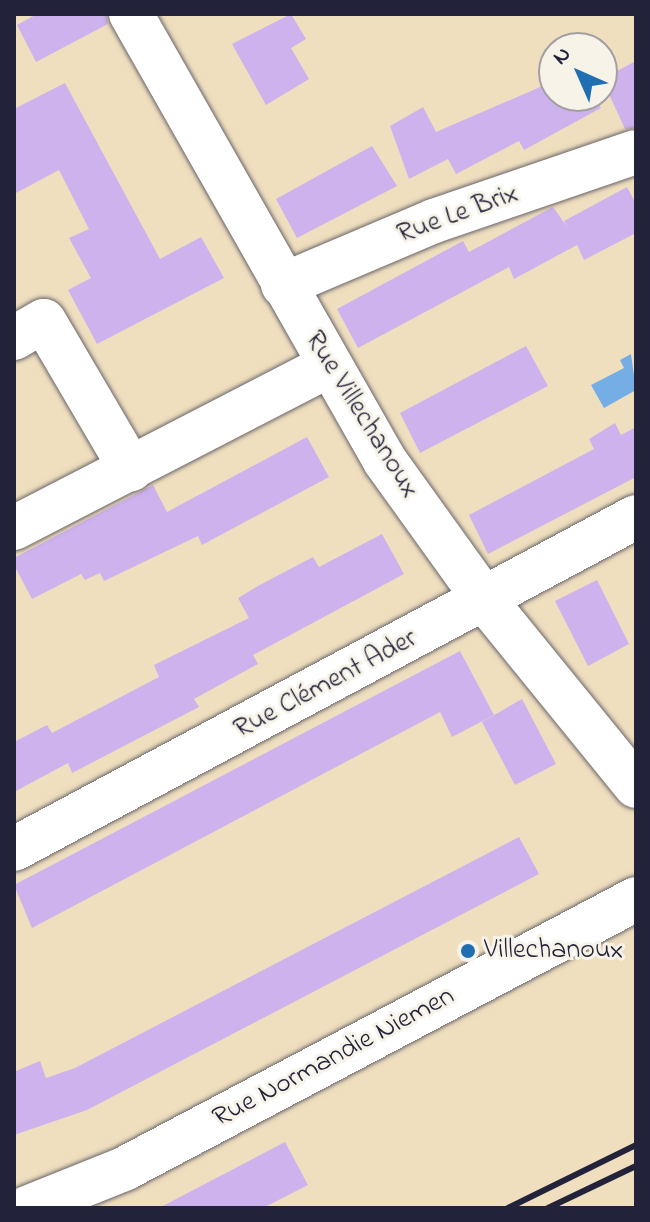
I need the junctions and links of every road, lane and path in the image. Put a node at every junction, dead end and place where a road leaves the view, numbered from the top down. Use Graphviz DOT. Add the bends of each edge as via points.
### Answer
graph roads {
  1 [pos="144,19"];
  2 [pos="636,152"];
  3 [pos="283,285"];
  4 [pos="14,338"];
  5 [pos="326,367"];
  6 [pos="131,469"];
  7 [pos="636,517"];
  8 [pos="14,528"];
  9 [pos="484,599"];
  10 [pos="636,786"];
  11 [pos="14,849"];
  12 [pos="636,899"];
  13 [pos="27,1208"];
  1 -- 3 [label="street, Rue Villechanoux"];
  2 -- 3 [label="street, Rue Le Brix" via="434,221"];
  3 -- 5 [label="street, Rue Villechanoux"];
  4 -- 6 [label="street" via="44,321"];
  5 -- 6 [label="street"];
  5 -- 9 [label="street, Rue Villechanoux"];
  6 -- 8 [label="street"];
  7 -- 9 [label="street, Rue Clément Ader"];
  9 -- 10 [label="street, Rue Villechanoux"];
  9 -- 11 [label="street, Rue Clément Ader"];
  12 -- 13 [label="street, Rue Normandie Niemen" via="124,1169"];
}
